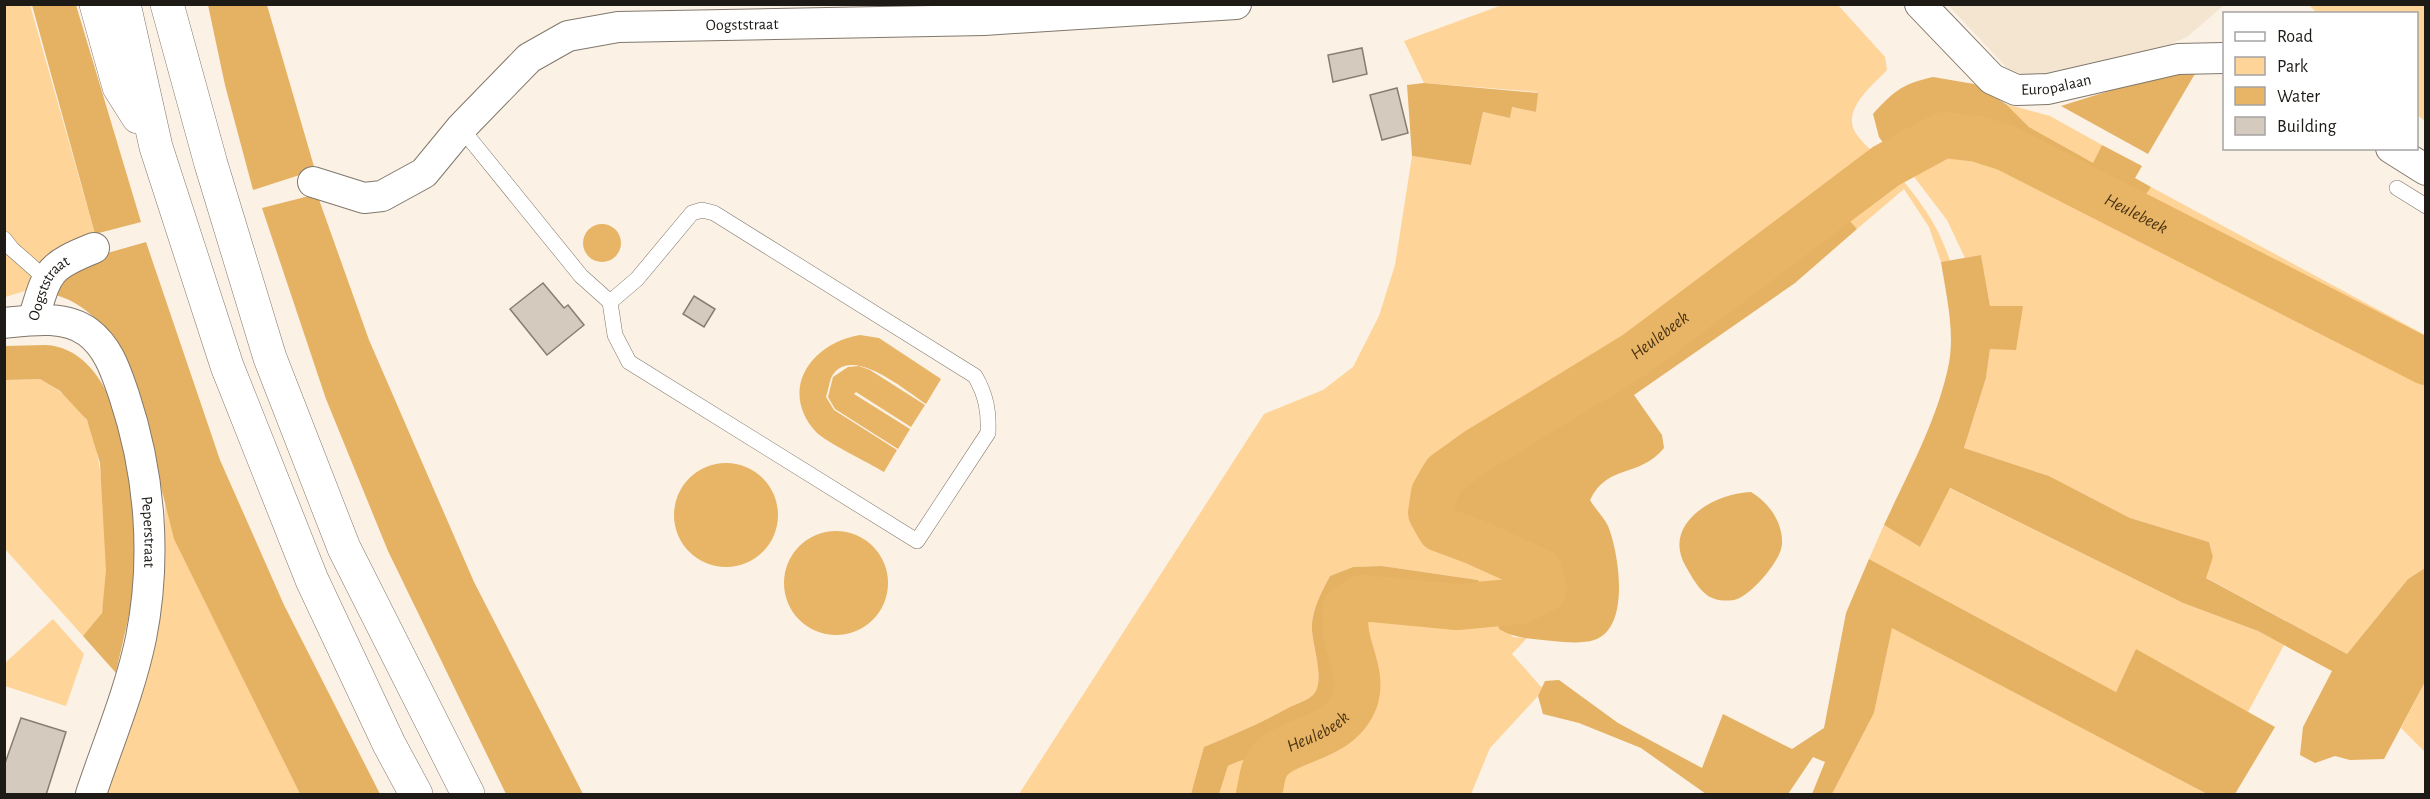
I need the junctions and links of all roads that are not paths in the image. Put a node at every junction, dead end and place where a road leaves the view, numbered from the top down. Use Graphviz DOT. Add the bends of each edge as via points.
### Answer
graph roads {
  1 [pos="96,4"];
  2 [pos="124,4"];
  3 [pos="167,4"];
  4 [pos="1236,4"];
  5 [pos="1920,4"];
  6 [pos="2223,58"];
  7 [pos="460,128"];
  8 [pos="156,147"];
  9 [pos="2394,150"];
  10 [pos="2426,170"];
  11 [pos="313,182"];
  12 [pos="2397,188"];
  13 [pos="2426,206"];
  14 [pos="4,239"];
  15 [pos="94,248"];
  16 [pos="46,279"];
  17 [pos="610,302"];
  18 [pos="19,321"];
  19 [pos="91,795"];
  20 [pos="416,795"];
  21 [pos="468,795"];
  1 -- 8 [label="highway" via="119,87"];
  2 -- 8 [label="highway"];
  3 -- 21 [label="highway" via="270,358 344,548"];
  4 -- 7 [label="street, Oogststraat" via="984,20 618,27 568,36 529,58"];
  5 -- 6 [label="street, Europalaan" via="1992,79 2016,90 2048,89 2178,59"];
  7 -- 11 [label="street, Oogststraat" via="424,173 382,196 364,198"];
  7 -- 17 [label="lane" via="581,276"];
  8 -- 20 [label="highway" via="227,366 312,580"];
  9 -- 10 [label="street"];
  12 -- 13 [label="lane"];
  14 -- 16 [label="lane"];
  15 -- 16 [label="street, Oogststraat" via="62,261"];
  16 -- 18 [label="street, Oogststraat"];
  17 -- 17 [label="lane" via="615,335 629,362 917,541 988,433 984,391 975,376 714,213 692,213 637,279"];
  18 -- 19 [label="street, Peperstraat" via="66,321 88,332 103,347 134,424 148,495 150,570 140,639"];
}
